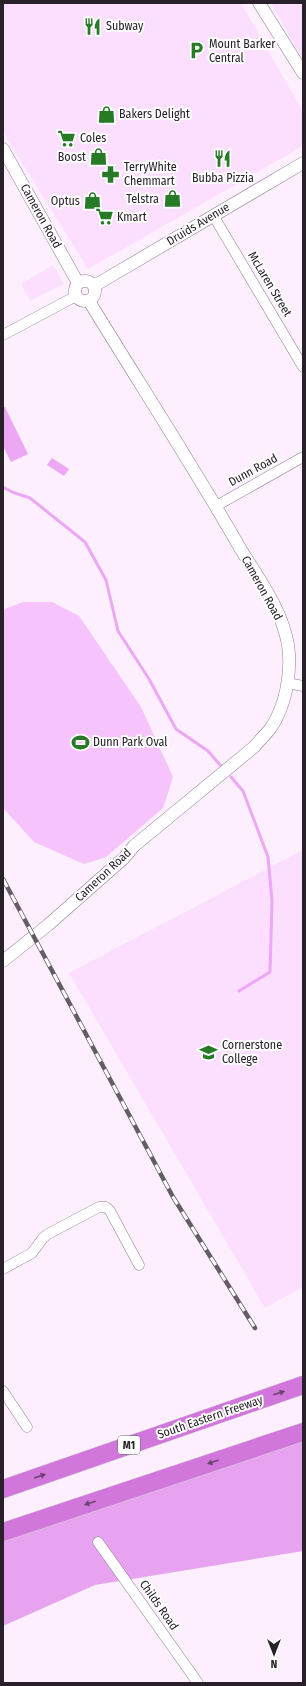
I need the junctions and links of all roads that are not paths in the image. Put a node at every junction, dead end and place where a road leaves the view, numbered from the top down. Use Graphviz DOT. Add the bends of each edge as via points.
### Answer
graph roads {
  1 [pos="259,3"];
  2 [pos="303,72"];
  3 [pos="3,149"];
  4 [pos="303,163"];
  5 [pos="213,215"];
  6 [pos="78,283"];
  7 [pos="94,286"];
  8 [pos="76,296"];
  9 [pos="88,301"];
  10 [pos="3,335"];
  11 [pos="303,366"];
  12 [pos="303,457"];
  13 [pos="216,506"];
  14 [pos="287,682"];
  15 [pos="303,686"];
  16 [pos="3,961"];
  17 [pos="139,1265"];
  18 [pos="3,1269"];
  19 [pos="303,1385"];
  20 [pos="3,1391"];
  21 [pos="27,1427"];
  22 [pos="303,1432"];
  23 [pos="303,1439"];
  24 [pos="250,1449"];
  25 [pos="3,1489"];
  26 [pos="3,1532"];
  27 [pos="98,1542"];
  28 [pos="198,1683"];
  1 -- 2 [label="street"];
  3 -- 6 [label="street, Cameron Road"];
  4 -- 5 [label="street, Druids Avenue"];
  5 -- 7 [label="street, Druids Avenue"];
  5 -- 11 [label="street, McLaren Street"];
  6 -- 7 [label="street" via="88,281"];
  6 -- 8 [label="street" via="75,289"];
  7 -- 9 [label="street" via="96,293"];
  8 -- 9 [label="street"];
  8 -- 10 [label="street"];
  9 -- 13 [label="street, Cameron Road"];
  12 -- 13 [label="street, Dunn Road"];
  13 -- 14 [label="street, Cameron Road" via="274,605 283,627 288,645"];
  14 -- 15 [label="street"];
  14 -- 16 [label="street, Cameron Road" via="277,716 254,747 134,846 124,858 48,925"];
  17 -- 18 [label="street" via="110,1211 99,1208 48,1234 32,1253"];
  25 -- 19 [label="highway, South Eastern Freeway / M1, one-way"];
  20 -- 21 [label="street"];
  22 -- 24 [label="highway"];
  23 -- 24 [label="highway"];
  24 -- 26 [label="highway, one-way"];
  27 -- 28 [label="street, Childs Road"];
}
